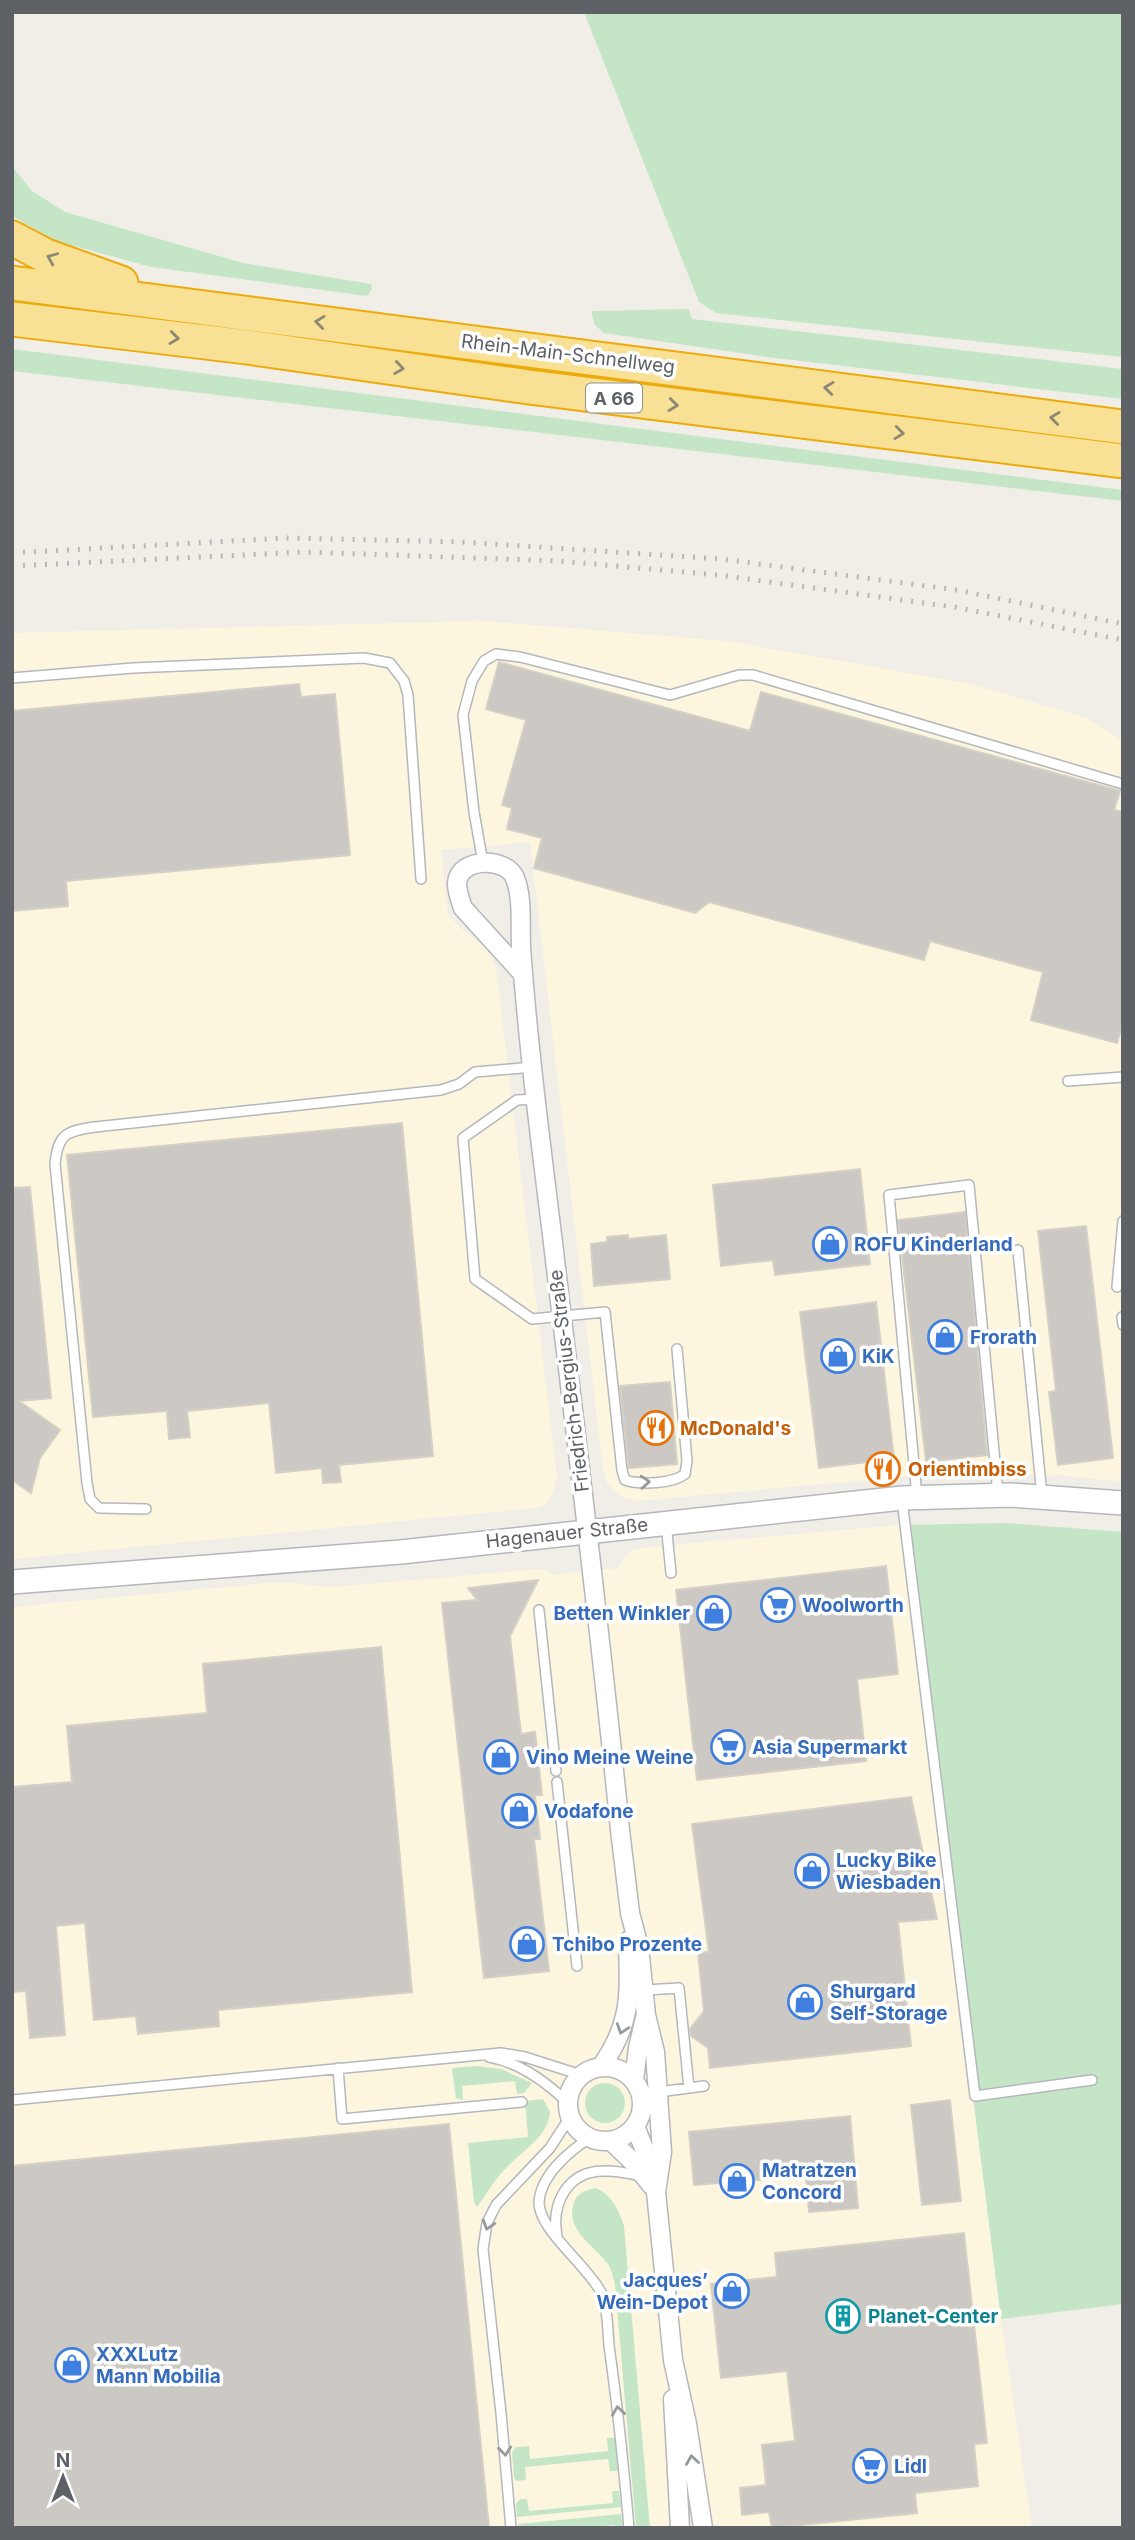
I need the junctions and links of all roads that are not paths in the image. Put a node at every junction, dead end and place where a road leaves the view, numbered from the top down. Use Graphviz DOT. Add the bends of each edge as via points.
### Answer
graph roads {
  1 [pos="12,238"];
  2 [pos="12,284"];
  3 [pos="211,308"];
  4 [pos="12,318"];
  5 [pos="1123,427"];
  6 [pos="1123,461"];
  7 [pos="12,678"];
  8 [pos="1123,784"];
  9 [pos="483,863"];
  10 [pos="421,879"];
  11 [pos="523,974"];
  12 [pos="533,1067"];
  13 [pos="1123,1077"];
  14 [pos="1068,1081"];
  15 [pos="537,1099"];
  16 [pos="1123,1221"];
  17 [pos="1018,1250"];
  18 [pos="1117,1287"];
  19 [pos="562,1316"];
  20 [pos="677,1349"];
  21 [pos="999,1495"];
  22 [pos="1042,1496"];
  23 [pos="909,1498"];
  24 [pos="1123,1503"];
  25 [pos="146,1509"];
  26 [pos="666,1522"];
  27 [pos="586,1532"];
  28 [pos="671,1573"];
  29 [pos="12,1582"];
  30 [pos="539,1610"];
  31 [pos="556,1771"];
  32 [pos="557,1782"];
  33 [pos="630,1913"];
  34 [pos="577,1966"];
  35 [pos="645,1990"];
  36 [pos="646,2015"];
  37 [pos="477,2054"];
  38 [pos="601,2067"];
  39 [pos="338,2068"];
  40 [pos="581,2075"];
  41 [pos="634,2080"];
  42 [pos="1092,2080"];
  43 [pos="704,2086"];
  44 [pos="689,2088"];
  45 [pos="650,2095"];
  46 [pos="12,2100"];
  47 [pos="522,2102"];
  48 [pos="569,2109"];
  49 [pos="635,2126"];
  50 [pos="590,2138"];
  51 [pos="611,2141"];
  52 [pos="645,2177"];
  53 [pos="656,2192"];
  54 [pos="558,2238"];
  55 [pos="673,2360"];
  56 [pos="511,2528"];
  57 [pos="629,2528"];
  58 [pos="680,2528"];
  59 [pos="703,2528"];
  3 -- 1 [label="highway, one-way" via="92,274"];
  2 -- 3 [label="highway, Rhein-Main-Schnellweg / A 66"];
  5 -- 3 [label="highway, Rhein-Main-Schnellweg / A 66, one-way"];
  4 -- 6 [label="highway, Rhein-Main-Schnellweg / A 66, one-way"];
  7 -- 10 [label="lane" via="364,658 390,663 408,695"];
  8 -- 9 [label="lane" via="753,675 670,695 496,654 484,661 472,681 463,715"];
  9 -- 11 [label="street, Friedrich-Bergius-Straße" via="499,863 514,876"];
  9 -- 11 [label="street" via="460,874 459,898"];
  11 -- 12 [label="street, Friedrich-Bergius-Straße"];
  12 -- 15 [label="street, Friedrich-Bergius-Straße"];
  12 -- 25 [label="lane" via="475,1072 441,1090 94,1127 65,1135 55,1164 90,1499 99,1508"];
  13 -- 14 [label="lane"];
  15 -- 19 [label="street, Friedrich-Bergius-Straße"];
  15 -- 19 [label="lane" via="517,1100 463,1138 475,1279 532,1320"];
  16 -- 18 [label="lane"];
  17 -- 22 [label="lane"];
  19 -- 20 [label="lane, one-way" via="605,1312 622,1470 625,1480 634,1483 679,1479 685,1474"];
  19 -- 27 [label="street, Friedrich-Bergius-Straße"];
  21 -- 22 [label="street, Hagenauer Straße"];
  21 -- 23 [label="street, Hagenauer Straße"];
  21 -- 23 [label="lane" via="969,1185 889,1195"];
  22 -- 24 [label="street, Hagenauer Straße"];
  23 -- 26 [label="street, Hagenauer Straße"];
  23 -- 42 [label="lane" via="975,2096"];
  26 -- 27 [label="street, Hagenauer Straße"];
  26 -- 28 [label="lane"];
  27 -- 29 [label="street, Hagenauer Straße" via="401,1552"];
  27 -- 33 [label="street, Friedrich-Bergius-Straße"];
  30 -- 31 [label="lane"];
  32 -- 34 [label="lane"];
  33 -- 35 [label="street, Friedrich-Bergius-Straße"];
  33 -- 38 [label="street, Friedrich-Bergius-Straße, one-way" via="629,2007 618,2041"];
  35 -- 36 [label="street, Friedrich-Bergius-Straße"];
  35 -- 44 [label="lane" via="679,1988"];
  36 -- 41 [label="street, Friedrich-Bergius-Straße"];
  36 -- 45 [label="street, Friedrich-Bergius-Straße" via="655,2052"];
  37 -- 39 [label="lane"];
  37 -- 40 [label="lane" via="516,2054"];
  37 -- 48 [label="lane" via="507,2062 541,2080"];
  38 -- 40 [label="street"];
  38 -- 41 [label="street" via="619,2069"];
  39 -- 46 [label="lane"];
  39 -- 47 [label="lane" via="342,2119"];
  40 -- 48 [label="street" via="570,2091"];
  41 -- 45 [label="street, Friedrich-Bergius-Straße"];
  43 -- 44 [label="lane"];
  44 -- 45 [label="lane"];
  45 -- 49 [label="street, Friedrich-Bergius-Straße"];
  45 -- 53 [label="street, Friedrich-Bergius-Straße" via="662,2152"];
  48 -- 50 [label="street" via="575,2126"];
  48 -- 56 [label="lane, one-way" via="550,2148 496,2205 487,2223 483,2249"];
  49 -- 51 [label="street"];
  49 -- 53 [label="street, Friedrich-Bergius-Straße"];
  50 -- 51 [label="street"];
  50 -- 54 [label="lane" via="544,2183 539,2205"];
  51 -- 52 [label="street"];
  52 -- 53 [label="street"];
  52 -- 54 [label="lane" via="604,2171 572,2182 557,2206"];
  53 -- 55 [label="street, Friedrich-Bergius-Straße"];
  57 -- 54 [label="lane, one-way" via="603,2296"];
  55 -- 58 [label="street, Friedrich-Bergius-Straße"];
  59 -- 55 [label="street, Friedrich-Bergius-Straße, one-way"];
}
